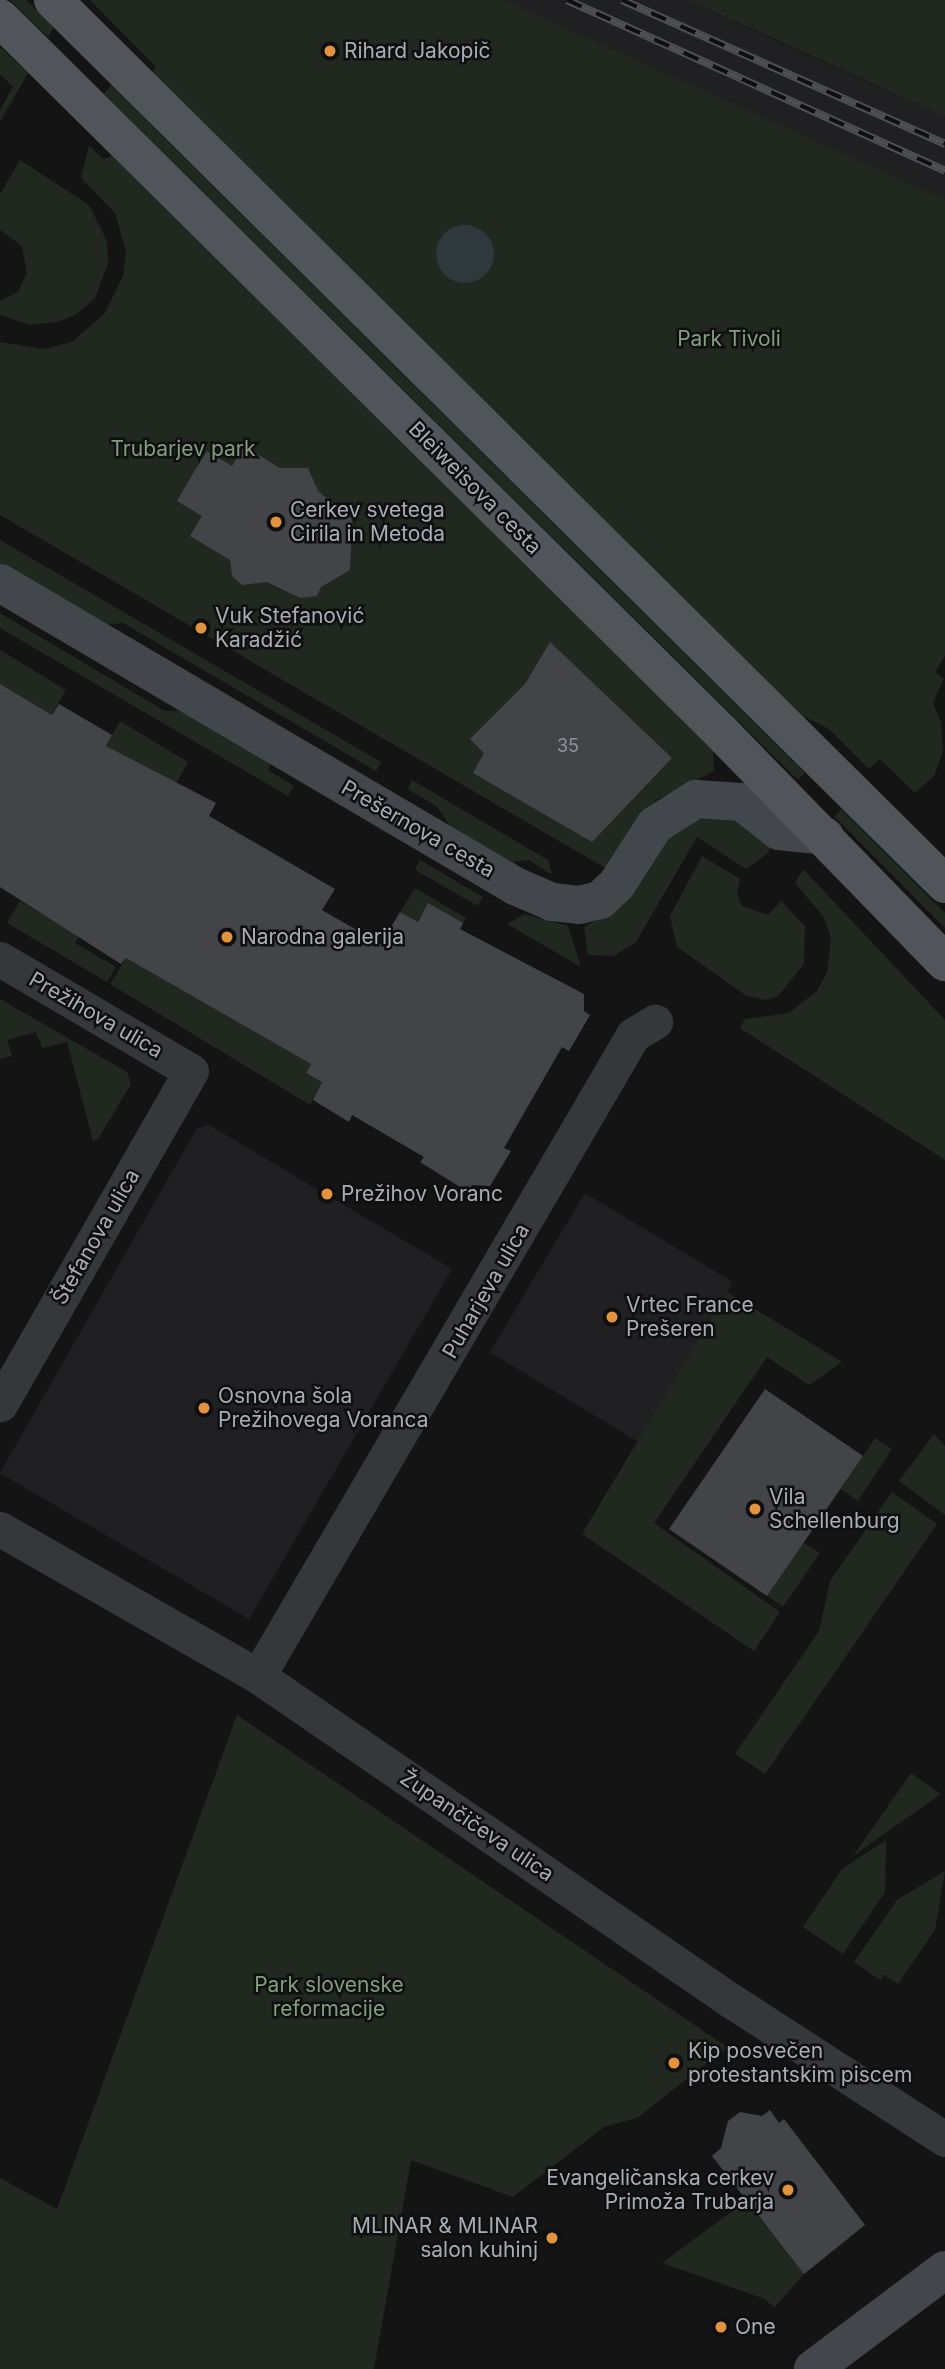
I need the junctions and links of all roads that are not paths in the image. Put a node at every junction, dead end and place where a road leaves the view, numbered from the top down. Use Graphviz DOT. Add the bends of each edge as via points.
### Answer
graph roads {
  1 [pos="58,5"];
  2 [pos="0,18"];
  3 [pos="0,583"];
  4 [pos="786,818"];
  5 [pos="945,884"];
  6 [pos="0,959"];
  7 [pos="945,962"];
  8 [pos="655,1022"];
  9 [pos="191,1071"];
  10 [pos="0,1404"];
  11 [pos="0,1529"];
  12 [pos="258,1675"];
  13 [pos="945,2139"];
  14 [pos="945,2270"];
  15 [pos="813,2369"];
  1 -- 5 [label="main road"];
  2 -- 4 [label="main road, Bleiweisova cesta"];
  3 -- 4 [label="main road, Prešernova cesta" via="537,897 570,905 600,900 617,884 655,825 695,799 742,802"];
  4 -- 7 [label="main road, Bleiweisova cesta" via="825,836"];
  6 -- 9 [label="street, Prežihova ulica"];
  8 -- 12 [label="street, Puharjeva ulica" via="633,1035"];
  9 -- 10 [label="street, Štefanova ulica"];
  11 -- 12 [label="street, Župančičeva ulica"];
  12 -- 13 [label="street, Župančičeva ulica" via="730,2000"];
  14 -- 15 [label="main road"];
}
